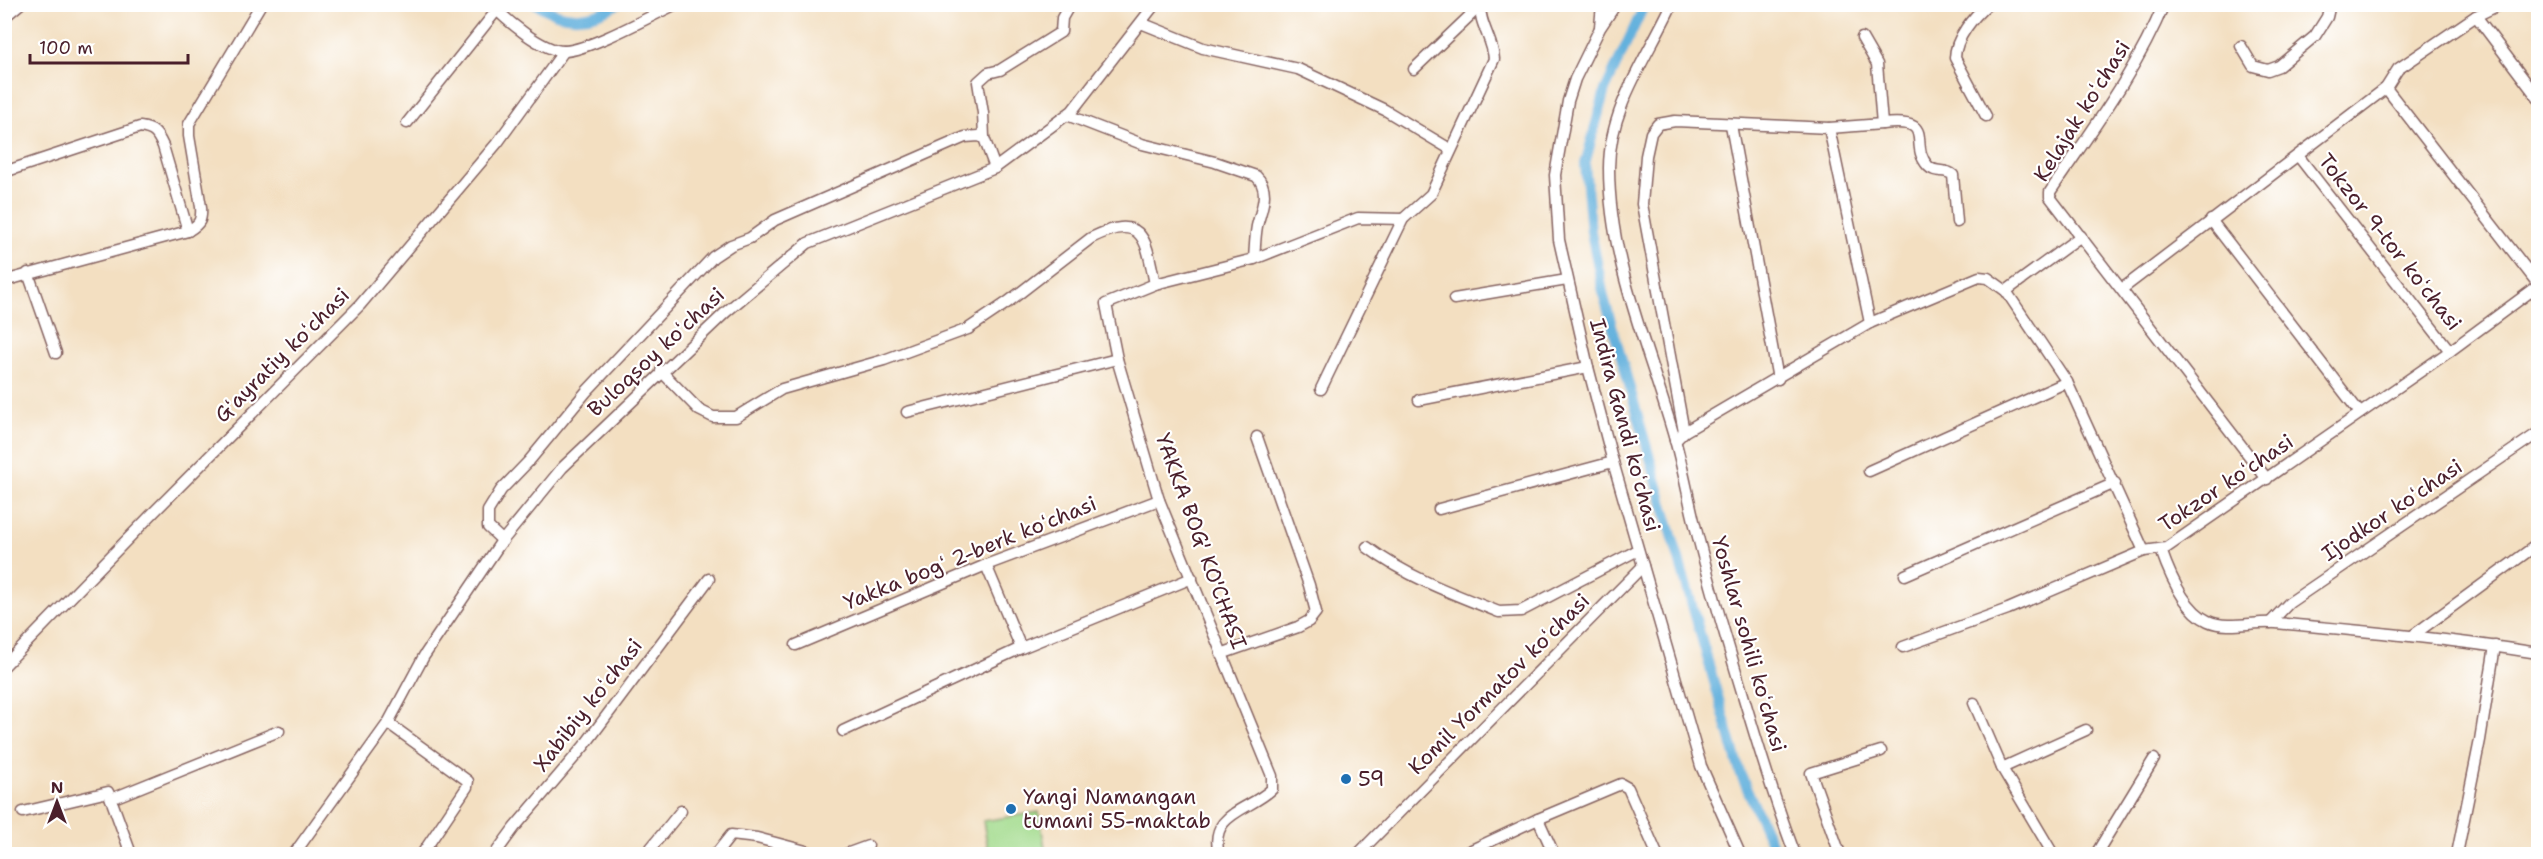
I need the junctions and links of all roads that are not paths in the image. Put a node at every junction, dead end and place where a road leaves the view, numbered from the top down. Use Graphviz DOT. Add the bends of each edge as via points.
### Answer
graph roads {
  1 [pos="20,4"];
  2 [pos="261,4"];
  3 [pos="676,4"];
  4 [pos="1056,4"];
  5 [pos="1070,4"];
  6 [pos="1155,4"];
  7 [pos="1602,4"];
  8 [pos="1616,4"];
  9 [pos="1672,4"];
  10 [pos="1988,4"];
  11 [pos="2164,4"];
  12 [pos="2330,4"];
  13 [pos="2501,4"];
  14 [pos="1480,5"];
  15 [pos="494,7"];
  16 [pos="8,14"];
  17 [pos="2476,16"];
  18 [pos="1062,18"];
  19 [pos="1140,23"];
  20 [pos="1599,27"];
  21 [pos="1862,38"];
  22 [pos="2241,46"];
  23 [pos="564,51"];
  24 [pos="1414,69"];
  25 [pos="2386,88"];
  26 [pos="2538,98"];
  27 [pos="1067,115"];
  28 [pos="1986,116"];
  29 [pos="407,123"];
  30 [pos="1731,124"];
  31 [pos="1882,124"];
  32 [pos="1829,128"];
  33 [pos="984,138"];
  34 [pos="1450,150"];
  35 [pos="2299,157"];
  36 [pos="995,168"];
  37 [pos="4,172"];
  38 [pos="1403,219"];
  39 [pos="2211,220"];
  40 [pos="1957,222"];
  41 [pos="188,231"];
  42 [pos="2081,236"];
  43 [pos="1254,259"];
  44 [pos="28,273"];
  45 [pos="1567,280"];
  46 [pos="4,281"];
  47 [pos="1155,284"];
  48 [pos="2538,285"];
  49 [pos="2122,289"];
  50 [pos="2006,291"];
  51 [pos="1454,299"];
  52 [pos="1870,323"];
  53 [pos="2450,351"];
  54 [pos="56,353"];
  55 [pos="1117,359"];
  56 [pos="1588,368"];
  57 [pos="661,371"];
  58 [pos="1778,379"];
  59 [pos="2067,382"];
  60 [pos="1321,388"];
  61 [pos="1419,400"];
  62 [pos="907,412"];
  63 [pos="2360,413"];
  64 [pos="1684,432"];
  65 [pos="2538,434"];
  66 [pos="1257,437"];
  67 [pos="1675,441"];
  68 [pos="1613,462"];
  69 [pos="1869,471"];
  70 [pos="2267,479"];
  71 [pos="2115,483"];
  72 [pos="1159,500"];
  73 [pos="1439,509"];
  74 [pos="503,541"];
  75 [pos="2538,544"];
  76 [pos="1367,546"];
  77 [pos="1638,550"];
  78 [pos="2161,550"];
  79 [pos="2144,551"];
  80 [pos="986,565"];
  81 [pos="1642,566"];
  82 [pos="1905,575"];
  83 [pos="1192,578"];
  84 [pos="709,579"];
  85 [pos="2270,623"];
  86 [pos="2412,636"];
  87 [pos="796,645"];
  88 [pos="2495,646"];
  89 [pos="1903,647"];
  90 [pos="1021,648"];
  91 [pos="2538,652"];
  92 [pos="1221,654"];
  93 [pos="4,666"];
  94 [pos="1974,703"];
  95 [pos="388,723"];
  96 [pos="2086,730"];
  97 [pos="279,731"];
  98 [pos="843,731"];
  99 [pos="1881,751"];
  100 [pos="2154,759"];
  101 [pos="2002,768"];
  102 [pos="111,799"];
  103 [pos="681,811"];
  104 [pos="23,812"];
  105 [pos="1538,819"];
  106 [pos="868,846"];
  107 [pos="131,855"];
  108 [pos="294,855"];
  109 [pos="422,855"];
  110 [pos="495,855"];
  111 [pos="646,855"];
  112 [pos="716,855"];
  113 [pos="817,855"];
  114 [pos="846,855"];
  115 [pos="1219,855"];
  116 [pos="1358,855"];
  117 [pos="1463,855"];
  118 [pos="1554,855"];
  119 [pos="1657,855"];
  120 [pos="1740,855"];
  121 [pos="1795,855"];
  122 [pos="1840,855"];
  123 [pos="2053,855"];
  124 [pos="2096,855"];
  125 [pos="2457,855"];
  1 -- 16 [label="street"];
  2 -- 41 [label="street" via="189,124 202,218"];
  3 -- 23 [label="street" via="590,44"];
  4 -- 18 [label="street"];
  5 -- 18 [label="street"];
  6 -- 19 [label="street, Buloqsoy koʻchasi"];
  7 -- 20 [label="street"];
  8 -- 20 [label="street, Indira Gandi koʻchasi"];
  9 -- 67 [label="street, Yoshlar sohili koʻchasi" via="1617,117 1609,168 1623,274"];
  10 -- 28 [label="street" via="1966,29 1955,53"];
  11 -- 42 [label="street, Kelajak koʻchasi" via="2153,32 2118,92 2050,192"];
  12 -- 22 [label="street" via="2315,36 2279,66 2268,70 2253,66"];
  13 -- 17 [label="street"];
  14 -- 24 [label="street"];
  14 -- 34 [label="street" via="1494,59"];
  15 -- 23 [label="street" via="530,38"];
  15 -- 29 [label="street"];
  17 -- 25 [label="street" via="2398,69"];
  17 -- 26 [label="street"];
  18 -- 33 [label="street" via="1061,32 978,82"];
  19 -- 27 [label="street, Buloqsoy koʻchasi"];
  19 -- 34 [label="street" via="1203,48 1298,69 1385,110"];
  20 -- 45 [label="street, Indira Gandi koʻchasi" via="1575,79 1558,148 1555,208"];
  21 -- 31 [label="street" via="1877,64"];
  23 -- 93 [label="street, Gʻayratiy koʻchasi" via="498,142 360,305"];
  25 -- 35 [label="street"];
  25 -- 48 [label="street"];
  27 -- 36 [label="street, Buloqsoy koʻchasi"];
  27 -- 43 [label="street" via="1142,144 1256,176 1264,192"];
  30 -- 32 [label="street"];
  30 -- 58 [label="street"];
  30 -- 64 [label="street" via="1658,124 1651,133 1646,156 1642,204"];
  31 -- 32 [label="street"];
  31 -- 40 [label="street" via="1902,122 1914,127 1926,165 1953,175"];
  32 -- 52 [label="street"];
  33 -- 36 [label="street"];
  33 -- 74 [label="street" via="964,137 869,178 775,220 750,238 713,256 501,490 488,511 488,527"];
  34 -- 38 [label="street" via="1431,194"];
  35 -- 39 [label="street"];
  35 -- 53 [label="street, Tokzor 9-tor koʻchasi"];
  36 -- 57 [label="street, Buloqsoy koʻchasi" via="808,243"];
  37 -- 41 [label="street" via="140,127 148,128 158,134 163,146"];
  38 -- 43 [label="street, YAKKA BOG' KO'CHASI" via="1358,218"];
  38 -- 60 [label="street"];
  39 -- 49 [label="street"];
  39 -- 63 [label="street"];
  41 -- 44 [label="street"];
  42 -- 49 [label="street, Kelajak koʻchasi"];
  42 -- 50 [label="street"];
  43 -- 47 [label="street, YAKKA BOG' KO'CHASI"];
  44 -- 46 [label="street"];
  44 -- 54 [label="street"];
  45 -- 51 [label="street"];
  45 -- 56 [label="street, Indira Gandi koʻchasi"];
  47 -- 55 [label="street, YAKKA BOG' KO'CHASI" via="1106,304"];
  47 -- 57 [label="street" via="1146,242 1140,233 1119,228 1091,238 968,329 884,360 782,388 736,417 713,417 699,410"];
  48 -- 53 [label="street, Tokzor koʻchasi"];
  49 -- 70 [label="street, Kelajak koʻchasi"];
  50 -- 52 [label="street" via="1988,278 1979,277"];
  50 -- 59 [label="street"];
  52 -- 58 [label="street"];
  53 -- 63 [label="street, Tokzor koʻchasi"];
  55 -- 62 [label="street"];
  55 -- 72 [label="street, YAKKA BOG' KO'CHASI"];
  56 -- 61 [label="street"];
  56 -- 68 [label="street, Indira Gandi koʻchasi"];
  57 -- 74 [label="street, Buloqsoy koʻchasi" via="562,468"];
  58 -- 64 [label="street"];
  59 -- 69 [label="street"];
  59 -- 71 [label="street"];
  63 -- 70 [label="street, Tokzor koʻchasi"];
  64 -- 67 [label="street"];
  65 -- 85 [label="street, Ijodkor koʻchasi" via="2299,596"];
  66 -- 92 [label="street" via="1316,612 1298,627"];
  67 -- 121 [label="street, Yoshlar sohili koʻchasi" via="1730,653 1773,797"];
  68 -- 73 [label="street"];
  68 -- 77 [label="street, Indira Gandi koʻchasi"];
  70 -- 78 [label="street, Tokzor koʻchasi"];
  71 -- 79 [label="street"];
  71 -- 82 [label="street"];
  72 -- 80 [label="street, Yakka bogʻ 2-berk koʻchasi"];
  72 -- 83 [label="street, YAKKA BOG' KO'CHASI"];
  74 -- 95 [label="street, Buloqsoy koʻchasi" via="424,656"];
  75 -- 86 [label="street"];
  76 -- 77 [label="street" via="1389,563 1440,589 1499,612 1521,611"];
  77 -- 81 [label="street, Indira Gandi koʻchasi"];
  78 -- 79 [label="street, Tokzor koʻchasi"];
  78 -- 85 [label="street" via="2176,584 2198,615 2210,622"];
  79 -- 89 [label="street, Tokzor koʻchasi" via="2008,609"];
  80 -- 87 [label="street, Yakka bogʻ 2-berk koʻchasi"];
  80 -- 90 [label="street"];
  81 -- 116 [label="street, Komil Yormatov koʻchasi"];
  81 -- 120 [label="street, Indira Gandi koʻchasi" via="1701,766"];
  83 -- 90 [label="street"];
  83 -- 92 [label="street, YAKKA BOG' KO'CHASI"];
  84 -- 110 [label="street, Xabibiy koʻchasi" via="584,746"];
  85 -- 86 [label="street"];
  86 -- 88 [label="street"];
  88 -- 91 [label="street"];
  88 -- 125 [label="street"];
  90 -- 98 [label="street"];
  92 -- 115 [label="street, YAKKA BOG' KO'CHASI" via="1273,782 1266,795 1224,820 1218,836"];
  94 -- 101 [label="street"];
  95 -- 108 [label="street, Buloqsoy koʻchasi"];
  95 -- 109 [label="street" via="468,781"];
  96 -- 101 [label="street"];
  97 -- 102 [label="street"];
  99 -- 122 [label="street" via="1811,773"];
  100 -- 124 [label="street"];
  101 -- 123 [label="street"];
  102 -- 104 [label="street" via="108,792"];
  102 -- 107 [label="street"];
  103 -- 111 [label="street"];
  105 -- 117 [label="street"];
  105 -- 118 [label="street"];
  105 -- 119 [label="street" via="1621,784 1628,788"];
  106 -- 114 [label="street"];
  112 -- 113 [label="street" via="731,835"];
}
